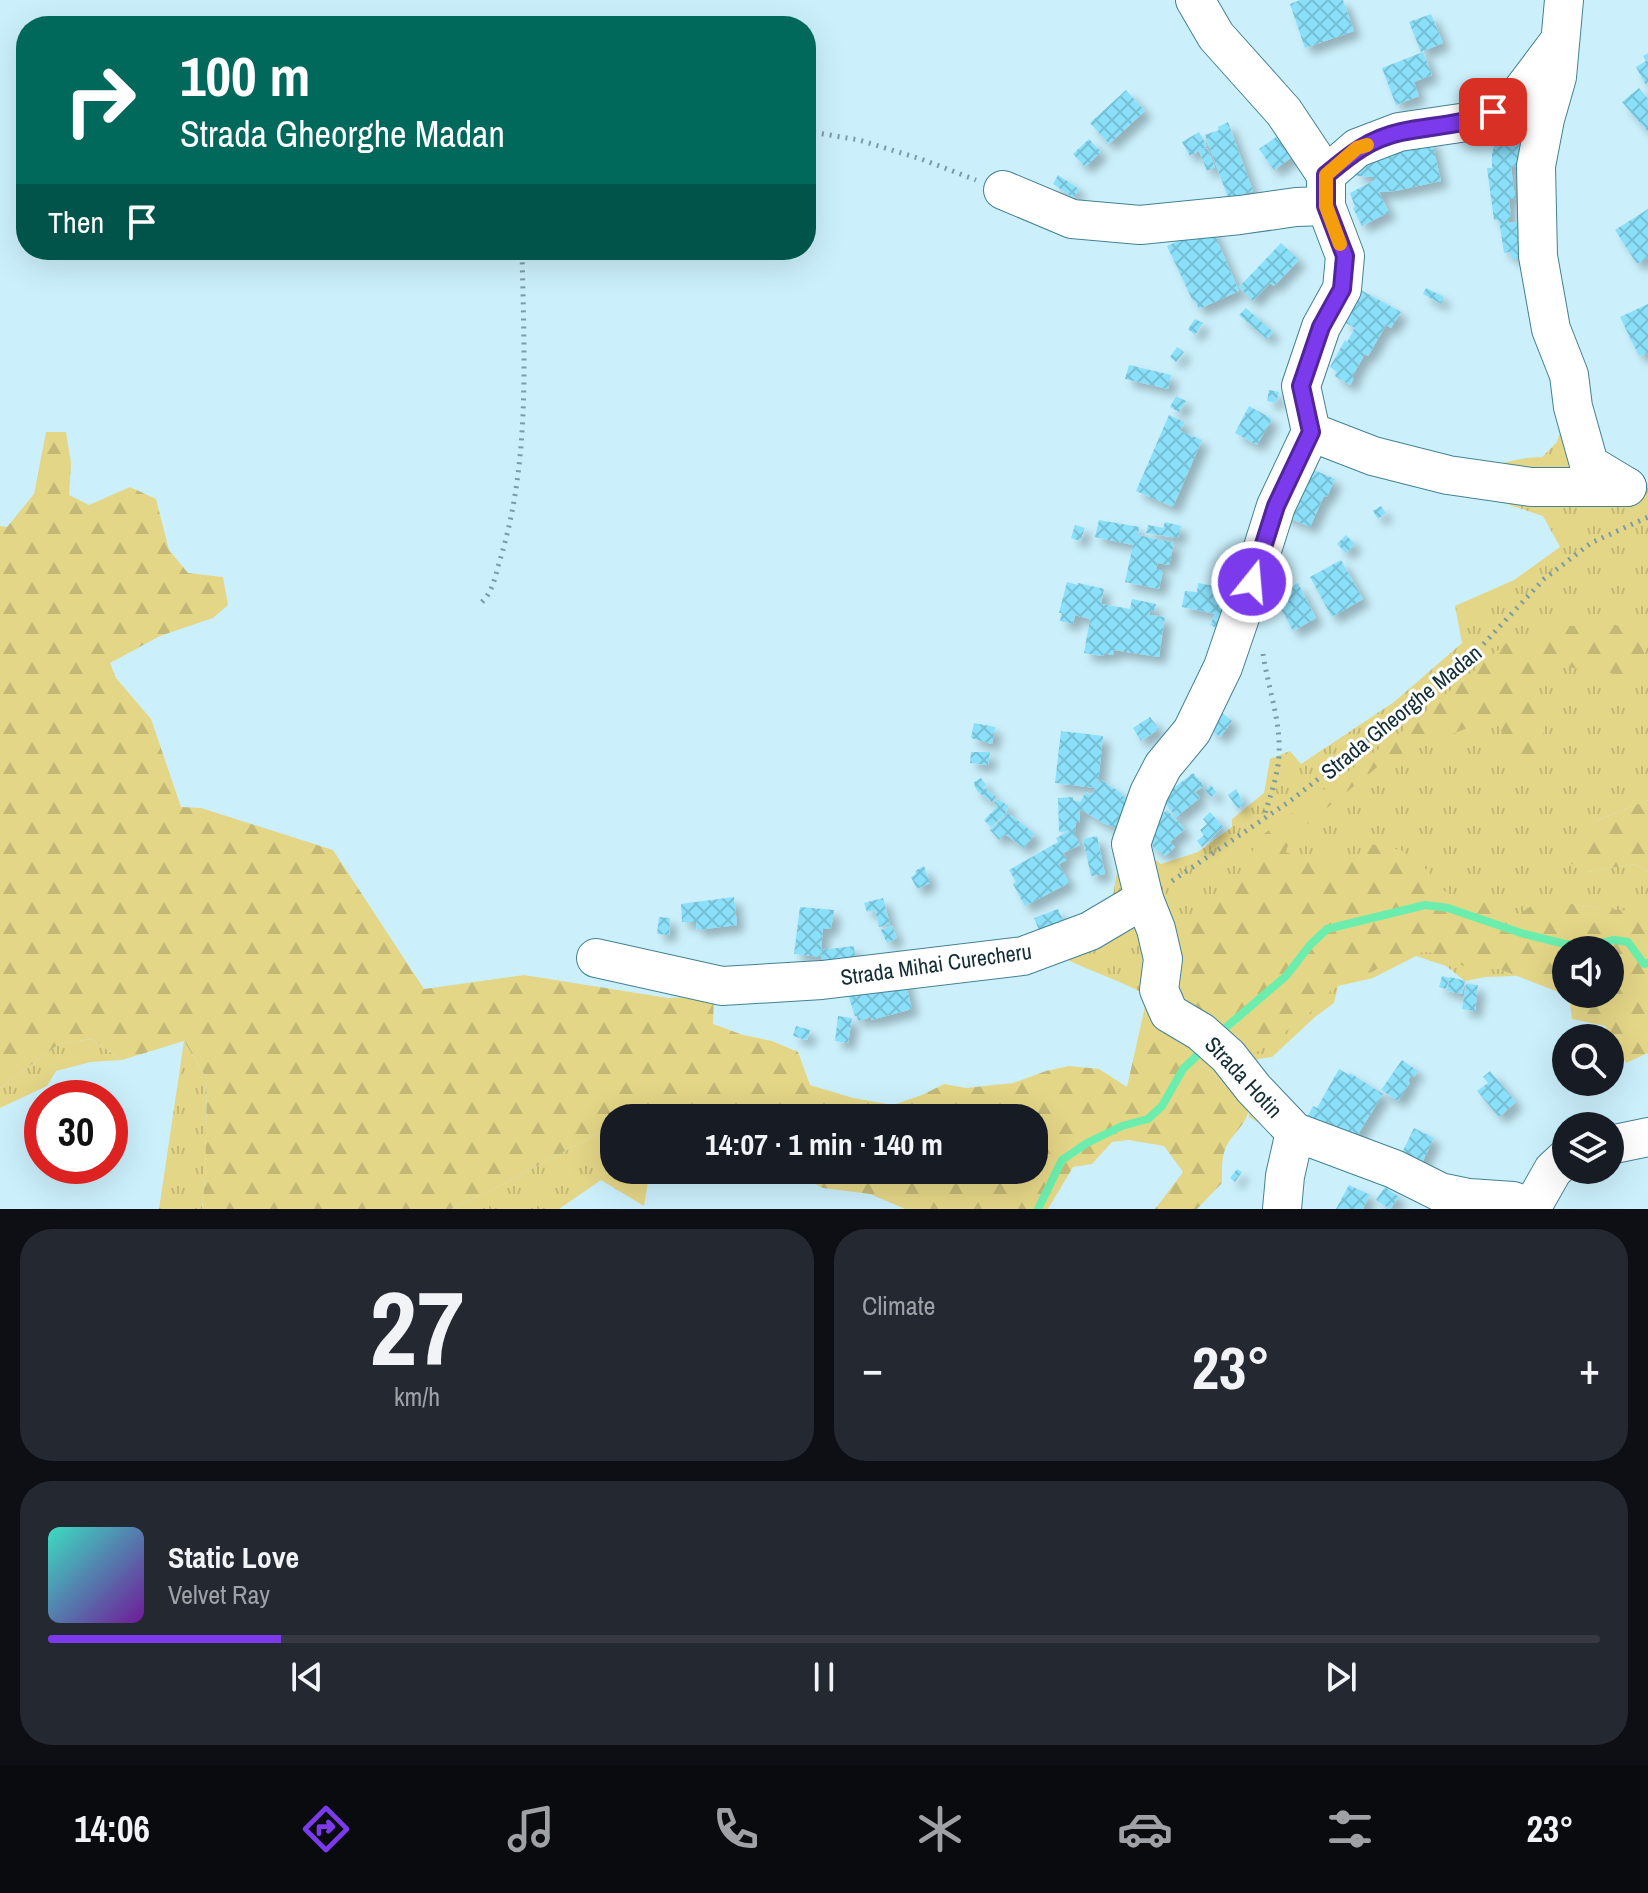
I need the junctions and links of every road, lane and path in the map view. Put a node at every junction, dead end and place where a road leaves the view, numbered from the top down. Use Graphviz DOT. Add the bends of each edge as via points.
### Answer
graph roads {
  1 [pos="1195,0"];
  2 [pos="1564,0"];
  3 [pos="1559,40"];
  4 [pos="816,133"];
  5 [pos="1003,190"];
  6 [pos="1326,191"];
  7 [pos="522,260"];
  8 [pos="1311,432"];
  9 [pos="1641,500"];
  10 [pos="482,602"];
  11 [pos="1261,641"];
  12 [pos="1264,818"];
  13 [pos="1144,899"];
  14 [pos="596,958"];
  15 [pos="1295,1132"];
  16 [pos="1648,1137"];
  17 [pos="1624,1142"];
  18 [pos="1552,1172"];
  19 [pos="1533,1208"];
  20 [pos="1282,1209"];
  1 -- 6 [label="street" via="1216,36 1284,112"];
  2 -- 3 [label="street"];
  3 -- 6 [label="street" via="1512,104 1474,121 1399,132 1357,148"];
  3 -- 9 [label="street" via="1557,77 1536,166 1538,256 1551,329 1569,375 1589,464"];
  4 -- 5 [label="path" via="859,140"];
  5 -- 6 [label="street" via="1072,219 1140,225 1296,207"];
  6 -- 8 [label="street" via="1345,256 1342,289 1321,327 1301,386"];
  7 -- 10 [label="path" via="524,422 518,482 506,543 490,594"];
  8 -- 9 [label="street" via="1373,456 1448,475"];
  8 -- 13 [label="street" via="1276,506 1223,667 1192,731 1149,793 1131,844"];
  9 -- 12 [label="path, Strada Gheorghe Madan" via="1544,579 1463,666"];
  11 -- 12 [label="path" via="1279,754"];
  12 -- 13 [label="path, Strada Gheorghe Madan"];
  13 -- 14 [label="street, Strada Mihai Curecheru" via="1090,931 1023,956 822,980 722,986"];
  13 -- 15 [label="street, Strada Hotin" via="1163,959 1159,990 1169,1013 1228,1056"];
  15 -- 19 [label="street, Strada Hotin" via="1440,1192"];
  15 -- 20 [label="street, Strada Hotin"];
  16 -- 17 [label="street"];
  18 -- 19 [label="street, Strada Hotin"];
}
